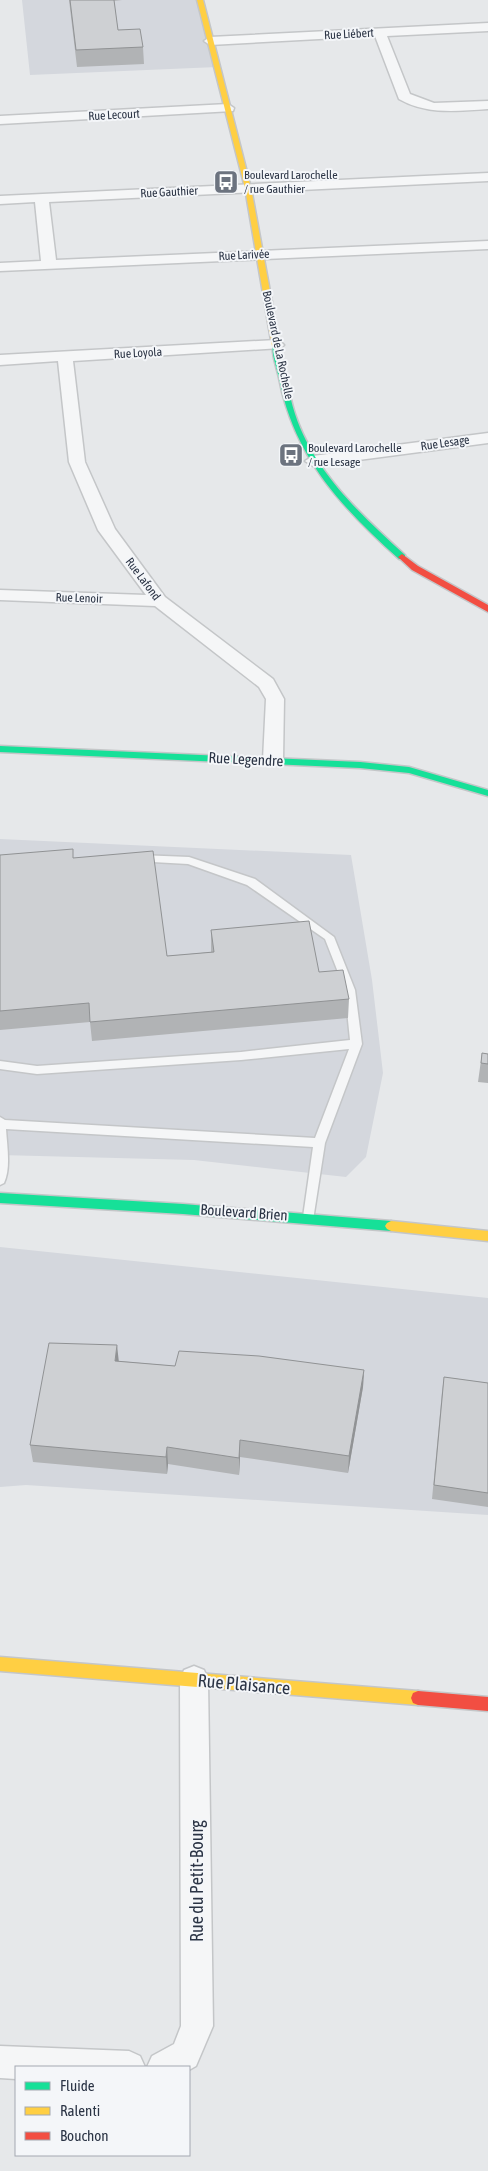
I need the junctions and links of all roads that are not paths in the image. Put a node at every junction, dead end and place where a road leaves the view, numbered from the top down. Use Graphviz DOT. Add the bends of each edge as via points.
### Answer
graph roads {
  1 [pos="200,0"];
  2 [pos="488,27"];
  3 [pos="379,32"];
  4 [pos="210,41"];
  5 [pos="488,105"];
  6 [pos="228,108"];
  7 [pos="0,120"];
  8 [pos="488,177"];
  9 [pos="248,188"];
  10 [pos="42,198"];
  11 [pos="0,200"];
  12 [pos="488,245"];
  13 [pos="259,254"];
  14 [pos="49,265"];
  15 [pos="0,267"];
  16 [pos="276,345"];
  17 [pos="65,357"];
  18 [pos="0,360"];
  19 [pos="488,438"];
  20 [pos="313,461"];
  21 [pos="0,595"];
  22 [pos="158,601"];
  23 [pos="488,609"];
  24 [pos="0,748"];
  25 [pos="273,760"];
  26 [pos="488,793"];
  27 [pos="129,859"];
  28 [pos="356,1044"];
  29 [pos="0,1066"];
  30 [pos="0,1123"];
  31 [pos="319,1143"];
  32 [pos="0,1180"];
  33 [pos="0,1198"];
  34 [pos="309,1217"];
  35 [pos="488,1236"];
  36 [pos="0,1664"];
  37 [pos="194,1680"];
  38 [pos="488,1704"];
  39 [pos="0,2062"];
  40 [pos="103,2066"];
  41 [pos="165,2066"];
  1 -- 4 [label="street, Boulevard de La Rochelle"];
  2 -- 3 [label="street, Rue Liébert"];
  3 -- 4 [label="street, Rue Liébert"];
  3 -- 5 [label="street" via="404,96 410,101 438,107"];
  4 -- 6 [label="street, Boulevard de La Rochelle"];
  6 -- 7 [label="street, Rue Lecourt"];
  6 -- 9 [label="street, Boulevard de La Rochelle"];
  8 -- 9 [label="street, Rue Gauthier"];
  9 -- 10 [label="street, Rue Gauthier"];
  9 -- 13 [label="street, Boulevard de La Rochelle"];
  10 -- 11 [label="street, Rue Gauthier"];
  10 -- 14 [label="street"];
  12 -- 13 [label="street, Rue Larivée"];
  13 -- 14 [label="street, Rue Larivée"];
  13 -- 16 [label="street, Boulevard de La Rochelle"];
  14 -- 15 [label="street, Rue Larivée"];
  16 -- 17 [label="street, Rue Loyola"];
  16 -- 20 [label="street, Boulevard de La Rochelle" via="294,423"];
  17 -- 18 [label="street, Rue Loyola"];
  17 -- 22 [label="street, Rue Lafond" via="77,462 107,530"];
  19 -- 20 [label="street, Rue Lesage"];
  20 -- 23 [label="street, Boulevard de La Rochelle" via="337,493 374,532 416,568"];
  21 -- 22 [label="street, Rue Lenoir"];
  22 -- 25 [label="street, Rue Lafond" via="266,683 275,699"];
  24 -- 25 [label="street, Rue Legendre"];
  25 -- 26 [label="street, Rue Legendre" via="409,770"];
  27 -- 28 [label="lane" via="188,860 251,882 329,936 350,990"];
  28 -- 29 [label="lane" via="44,1070"];
  28 -- 31 [label="lane"];
  30 -- 31 [label="lane"];
  30 -- 32 [label="lane"];
  31 -- 34 [label="lane"];
  33 -- 34 [label="street, Boulevard Brien" via="140,1204"];
  34 -- 35 [label="street, Boulevard Brien"];
  36 -- 37 [label="street, Rue Plaisance"];
  37 -- 38 [label="street, Rue Plaisance"];
  37 -- 41 [label="street, Rue du Petit-Bourg" via="197,2026 185,2055"];
  39 -- 40 [label="street"];
}
